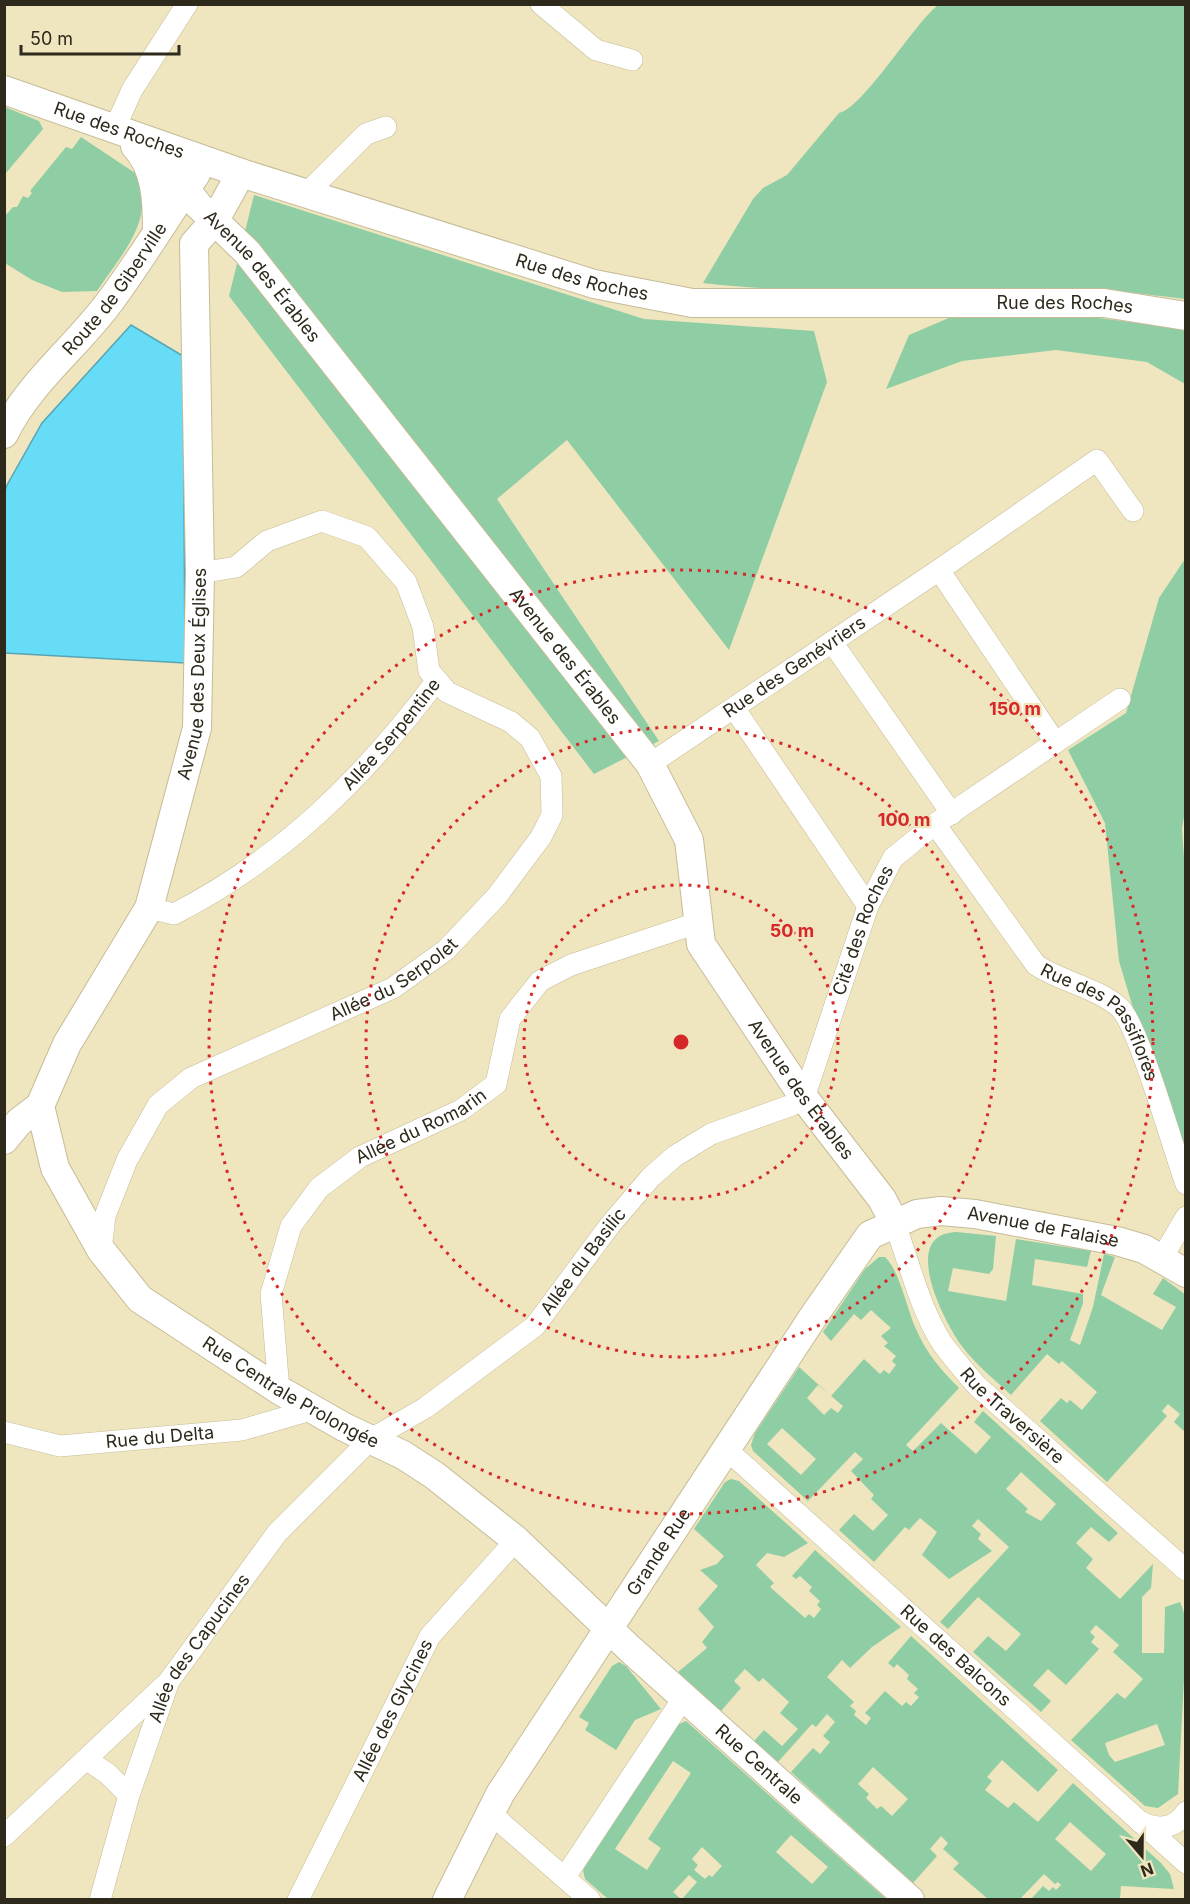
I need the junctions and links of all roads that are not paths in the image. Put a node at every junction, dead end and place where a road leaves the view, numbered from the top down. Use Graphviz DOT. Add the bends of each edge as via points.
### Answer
graph roads {
  1 [pos="187,4"];
  2 [pos="541,4"];
  3 [pos="632,60"];
  4 [pos="4,90"];
  5 [pos="386,127"];
  6 [pos="127,134"];
  7 [pos="206,161"];
  8 [pos="241,172"];
  9 [pos="186,189"];
  10 [pos="307,193"];
  11 [pos="215,220"];
  12 [pos="157,230"];
  13 [pos="1185,316"];
  14 [pos="4,434"];
  15 [pos="1133,511"];
  16 [pos="939,570"];
  17 [pos="200,573"];
  18 [pos="832,642"];
  19 [pos="437,680"];
  20 [pos="1120,699"];
  21 [pos="734,708"];
  22 [pos="1055,742"];
  23 [pos="650,764"];
  24 [pos="943,819"];
  25 [pos="868,906"];
  26 [pos="148,908"];
  27 [pos="700,922"];
  28 [pos="804,1098"];
  29 [pos="40,1106"];
  30 [pos="4,1140"];
  31 [pos="1185,1184"];
  32 [pos="1185,1217"];
  33 [pos="894,1222"];
  34 [pos="100,1250"];
  35 [pos="1162,1258"];
  36 [pos="1185,1273"];
  37 [pos="279,1390"];
  38 [pos="314,1409"];
  39 [pos="4,1432"];
  40 [pos="370,1439"];
  41 [pos="726,1449"];
  42 [pos="516,1540"];
  43 [pos="1185,1570"];
  44 [pos="608,1628"];
  45 [pos="169,1681"];
  46 [pos="684,1697"];
  47 [pos="86,1759"];
  48 [pos="129,1795"];
  49 [pos="489,1812"];
  50 [pos="1185,1812"];
  51 [pos="1137,1819"];
  52 [pos="4,1836"];
  53 [pos="1185,1863"];
  54 [pos="565,1877"];
  55 [pos="100,1899"];
  56 [pos="298,1899"];
  57 [pos="447,1899"];
  58 [pos="590,1899"];
  59 [pos="910,1899"];
  1 -- 6 [label="street" via="132,90"];
  2 -- 3 [label="street" via="596,50"];
  4 -- 6 [label="street, Rue des Roches"];
  5 -- 10 [label="street" via="366,134"];
  6 -- 7 [label="street, Rue des Roches"];
  6 -- 9 [label="street, Avenue des Érables"];
  6 -- 12 [label="street, Route de Giberville" via="147,163 155,188"];
  7 -- 8 [label="street, Rue des Roches"];
  7 -- 9 [label="street"];
  8 -- 10 [label="street, Rue des Roches"];
  8 -- 11 [label="street, Avenue des Deux Églises"];
  9 -- 11 [label="street, Avenue des Érables"];
  9 -- 12 [label="street"];
  10 -- 13 [label="street, Rue des Roches" via="594,284 692,303 1104,303"];
  11 -- 17 [label="street, Avenue des Deux Églises" via="194,244"];
  11 -- 23 [label="street, Avenue des Érables" via="246,252"];
  12 -- 14 [label="street, Route de Giberville" via="108,304 34,390"];
  15 -- 16 [label="street, Rue des Genévriers" via="1097,460"];
  16 -- 18 [label="street, Rue des Genévriers"];
  16 -- 22 [label="street"];
  17 -- 19 [label="street, Allée Serpentine" via="236,567 267,541 322,521 367,537 406,582 423,627 429,671"];
  17 -- 26 [label="street, Avenue des Deux Églises" via="197,728"];
  18 -- 21 [label="street, Rue des Genévriers"];
  18 -- 24 [label="street, Rue des Passiflores"];
  19 -- 26 [label="street, Allée Serpentine" via="405,723 332,802 269,857 174,914"];
  19 -- 34 [label="street, Allée du Serpolet" via="447,692 511,722 530,738 551,776 552,814 541,837 497,896 446,950 393,988 191,1077 158,1105 127,1160 105,1216"];
  20 -- 22 [label="street, Cité des Roches"];
  21 -- 23 [label="street, Rue des Genévriers"];
  21 -- 25 [label="street"];
  22 -- 24 [label="street, Cité des Roches"];
  23 -- 27 [label="street, Avenue des Érables" via="689,840"];
  24 -- 25 [label="street, Cité des Roches" via="894,858"];
  24 -- 31 [label="street, Rue des Passiflores" via="1036,965 1121,1008 1137,1038"];
  25 -- 28 [label="street, Cité des Roches"];
  26 -- 29 [label="street, Avenue des Deux Églises" via="67,1044"];
  27 -- 28 [label="street, Avenue des Érables" via="701,944"];
  27 -- 37 [label="street, Allée du Romarin" via="571,965 540,981 510,1019 496,1084 461,1110 360,1157 319,1188 291,1226 271,1294"];
  28 -- 33 [label="street, Avenue des Érables" via="882,1199"];
  28 -- 40 [label="street, Allée du Basilic" via="711,1134 675,1156 651,1177 610,1225 535,1326 425,1408"];
  29 -- 30 [label="street, Avenue des Deux Églises"];
  29 -- 34 [label="street, Rue Centrale Prolongée" via="55,1168"];
  32 -- 35 [label="street"];
  33 -- 35 [label="street, Avenue de Falaise" via="941,1211 975,1214 1109,1239"];
  33 -- 41 [label="street, Grande Rue" via="870,1234 854,1255"];
  33 -- 43 [label="street, Rue Traversière" via="928,1315 962,1369"];
  34 -- 37 [label="street, Rue Centrale Prolongée" via="140,1299"];
  35 -- 36 [label="street, Avenue de Falaise"];
  37 -- 38 [label="street, Rue Centrale Prolongée"];
  38 -- 39 [label="street, Rue du Delta" via="242,1430 60,1446"];
  38 -- 40 [label="street, Rue Centrale Prolongée"];
  40 -- 42 [label="street, Rue Centrale Prolongée" via="434,1474"];
  40 -- 45 [label="street, Allée des Capucines" via="277,1533"];
  41 -- 44 [label="street, Grande Rue"];
  41 -- 51 [label="street, Rue des Balcons"];
  42 -- 44 [label="street, Rue Centrale Prolongée"];
  42 -- 56 [label="street, Allée des Glycines" via="430,1636"];
  44 -- 46 [label="street, Rue Centrale"];
  44 -- 49 [label="street, Grande Rue"];
  45 -- 47 [label="street"];
  45 -- 48 [label="street, Allée des Capucines"];
  46 -- 54 [label="street"];
  46 -- 59 [label="street, Rue Centrale"];
  47 -- 48 [label="street"];
  47 -- 52 [label="street"];
  48 -- 55 [label="street, Allée des Capucines"];
  49 -- 54 [label="street"];
  49 -- 57 [label="street, Grande Rue"];
  50 -- 51 [label="street" via="1169,1826 1155,1828"];
  51 -- 53 [label="street, Rue des Balcons"];
  54 -- 58 [label="street"];
}
